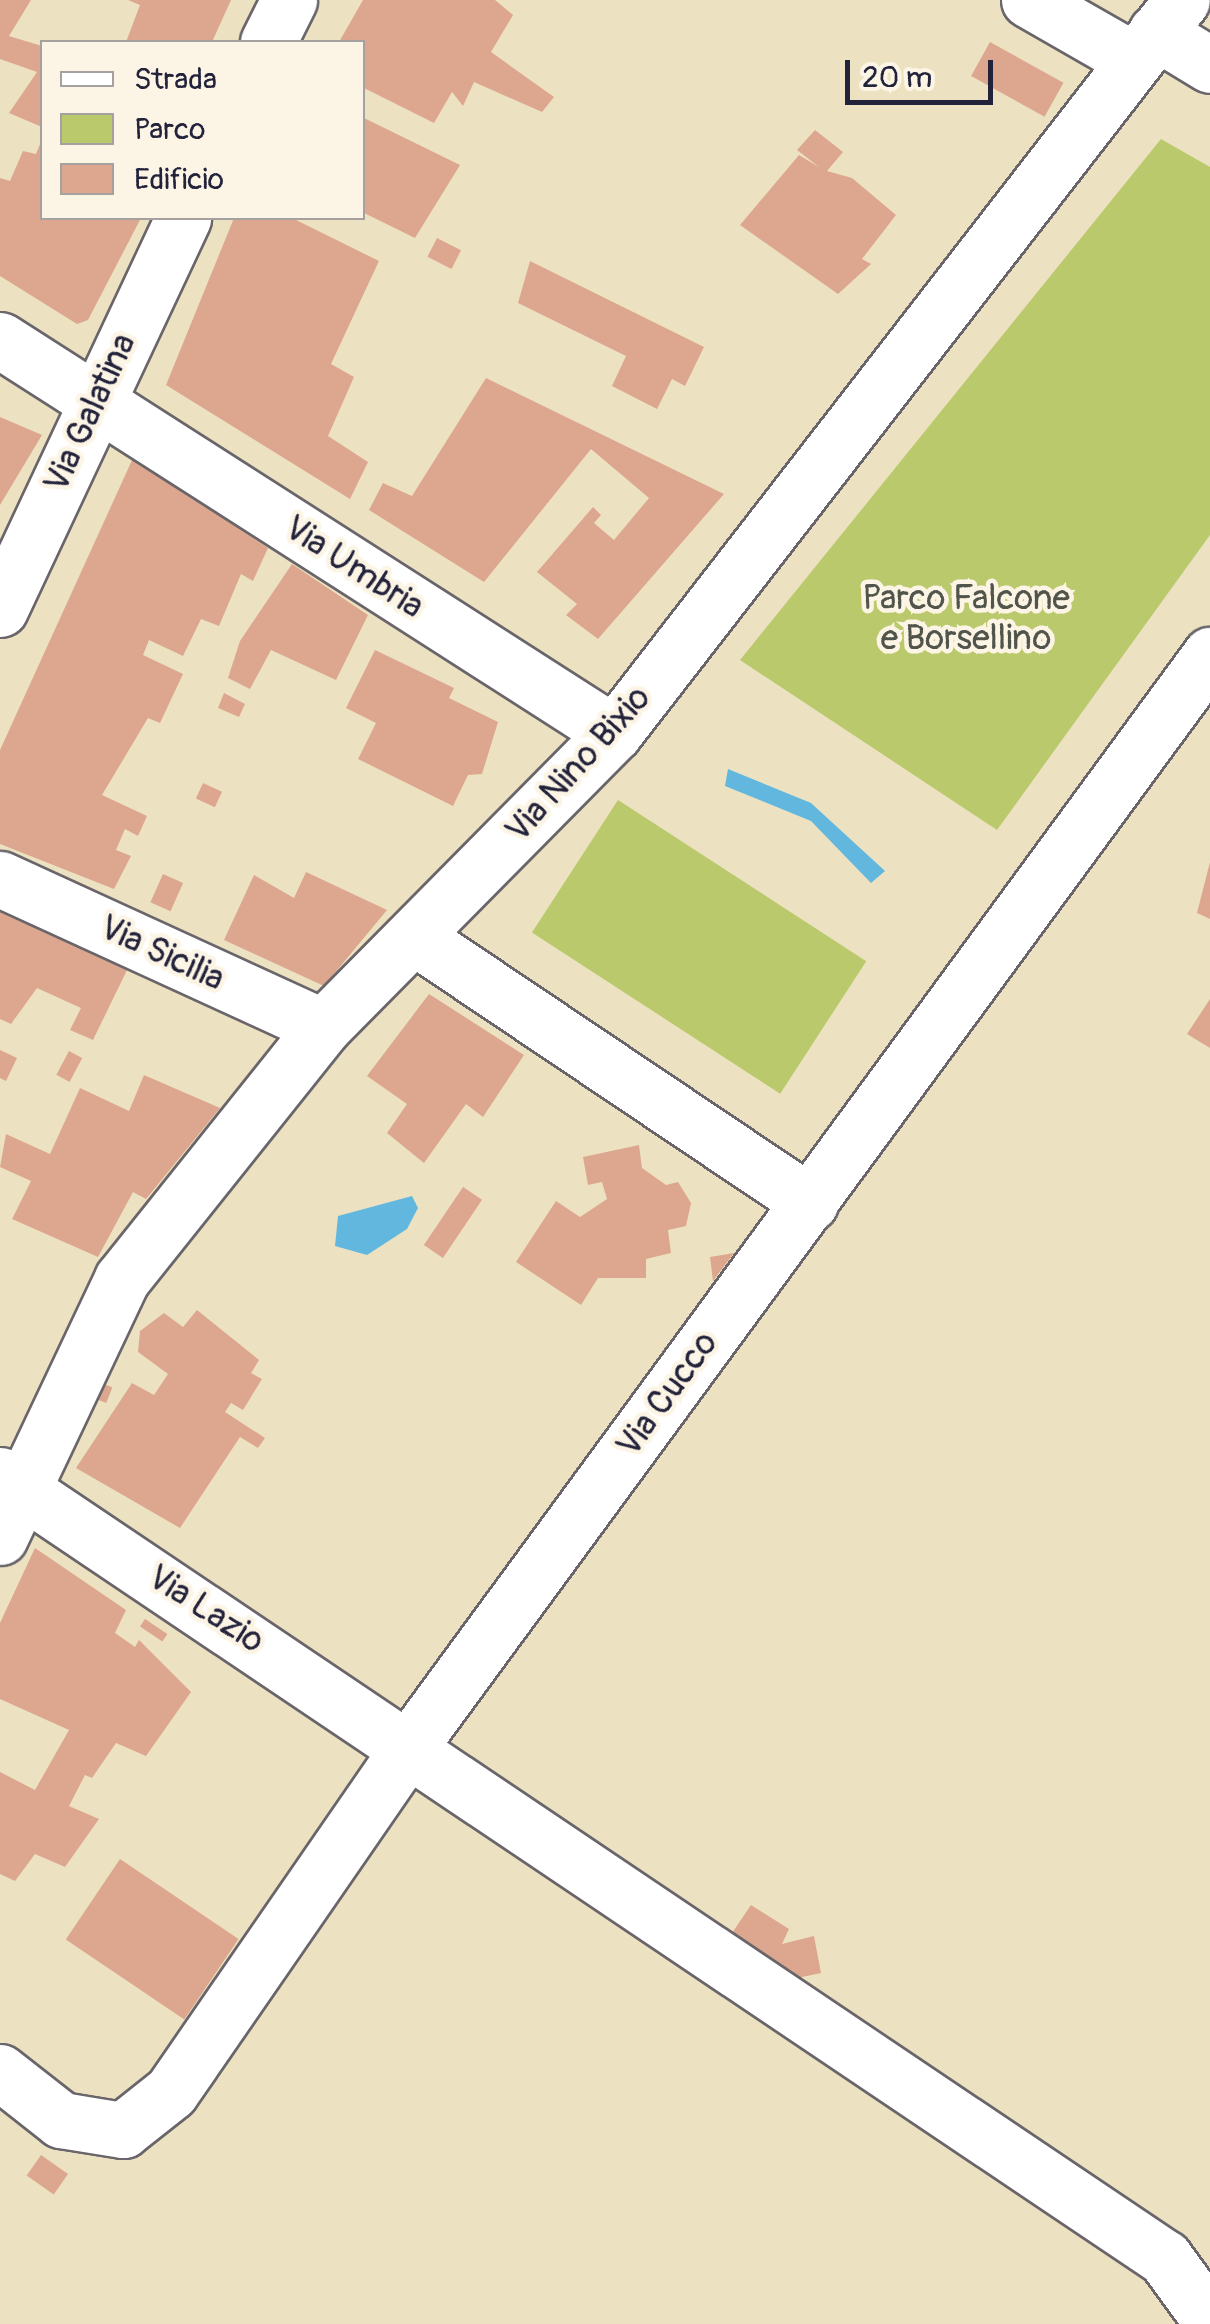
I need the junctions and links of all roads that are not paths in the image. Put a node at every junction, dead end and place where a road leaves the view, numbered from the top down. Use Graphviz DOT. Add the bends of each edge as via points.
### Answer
graph roads {
  1 [pos="1029,0"];
  2 [pos="1156,30"];
  3 [pos="1210,65"];
  4 [pos="182,220"];
  5 [pos="0,340"];
  6 [pos="94,400"];
  7 [pos="0,609"];
  8 [pos="1210,655"];
  9 [pos="614,733"];
  10 [pos="0,879"];
  11 [pos="416,938"];
  12 [pos="324,1027"];
  13 [pos="810,1203"];
  14 [pos="7,1500"];
  15 [pos="411,1744"];
  16 [pos="0,2072"];
  17 [pos="1210,2320"];
  1 -- 2 [label="street"];
  2 -- 3 [label="street"];
  2 -- 9 [label="street, Via Nino Bixio"];
  4 -- 6 [label="street, Via Galatina"];
  5 -- 6 [label="street, Via Umbria"];
  6 -- 7 [label="street, Via Galatina"];
  6 -- 9 [label="street, Via Umbria"];
  8 -- 13 [label="street, Via Cucco"];
  9 -- 11 [label="street, Via Nino Bixio"];
  10 -- 12 [label="street, Via Sicilia"];
  11 -- 12 [label="street, Via Nino Bixio"];
  11 -- 13 [label="street"];
  12 -- 14 [label="street, Via Nino Bixio" via="122,1279"];
  13 -- 15 [label="street, Via Cucco"];
  14 -- 15 [label="street, Via Lazio"];
  15 -- 16 [label="street, Via Cucco" via="171,2092 124,2130 61,2120"];
  15 -- 17 [label="street, Via Lazio" via="1165,2258"];
}
